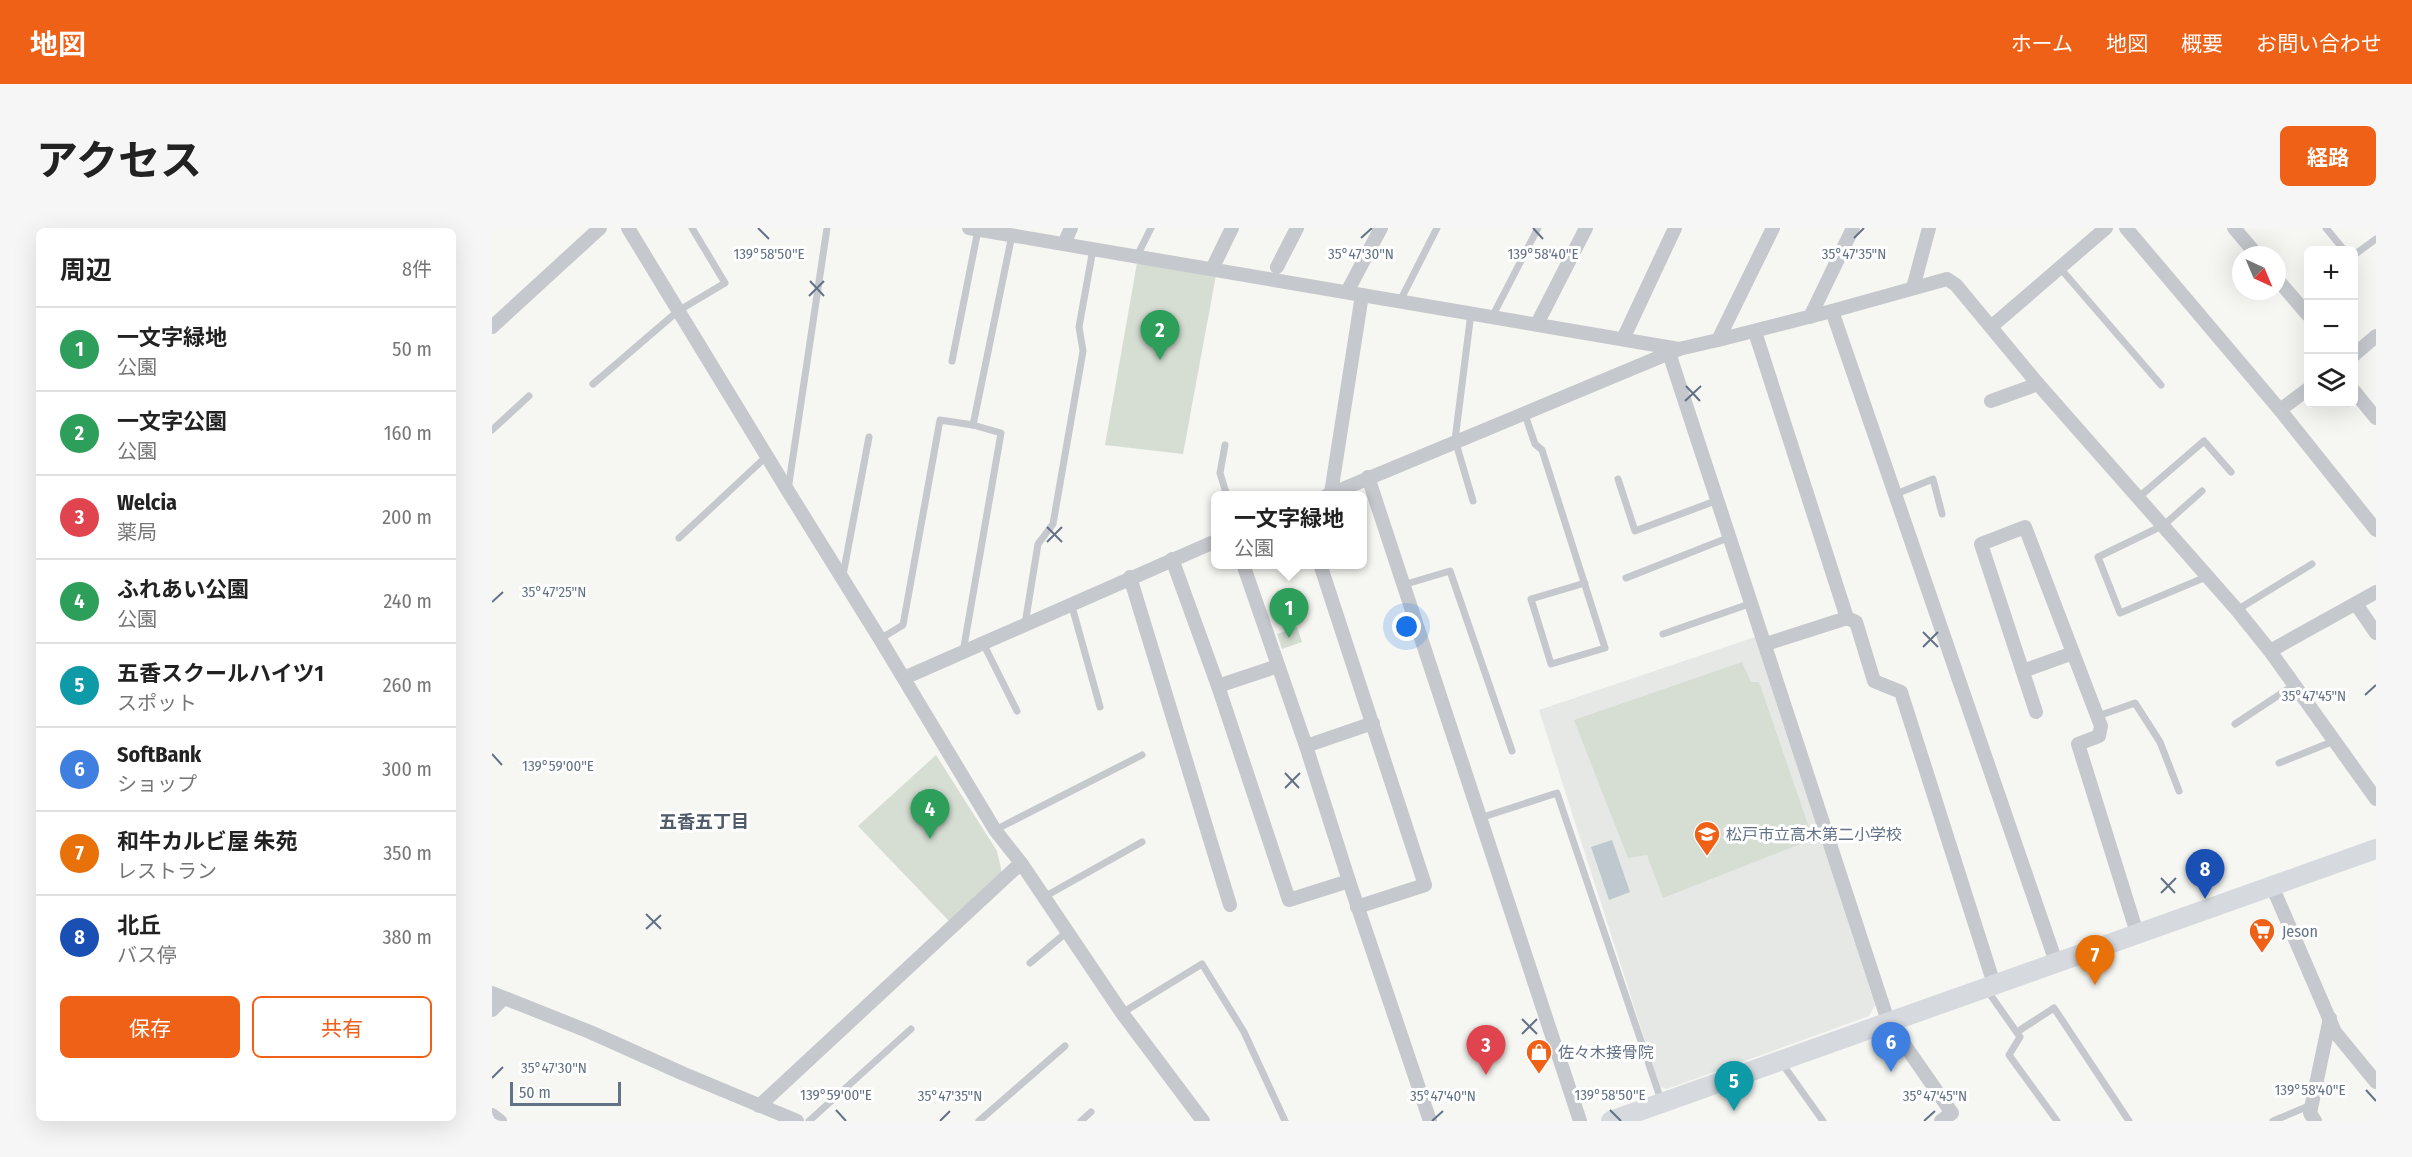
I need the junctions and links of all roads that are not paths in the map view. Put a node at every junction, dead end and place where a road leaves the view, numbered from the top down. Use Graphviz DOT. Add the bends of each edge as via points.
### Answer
graph roads {
  1 [pos="600,228"];
  2 [pos="628,228"];
  3 [pos="692,228"];
  4 [pos="827,228"];
  5 [pos="1071,228"];
  6 [pos="1151,228"];
  7 [pos="1232,228"];
  8 [pos="1298,228"];
  9 [pos="1381,228"];
  10 [pos="1437,228"];
  11 [pos="1538,228"];
  12 [pos="1586,228"];
  13 [pos="1675,228"];
  14 [pos="1773,228"];
  15 [pos="1853,228"];
  16 [pos="1929,228"];
  17 [pos="2106,228"];
  18 [pos="2234,228"];
  19 [pos="2326,228"];
  20 [pos="979,229"];
  21 [pos="2131,229"];
  22 [pos="1012,235"];
  23 [pos="2376,238"];
  24 [pos="1064,244"];
  25 [pos="2249,246"];
  26 [pos="2341,246"];
  27 [pos="1093,249"];
  28 [pos="2358,252"];
  29 [pos="1137,256"];
  30 [pos="1277,267"];
  31 [pos="2060,268"];
  32 [pos="1212,269"];
  33 [pos="1913,288"];
  34 [pos="2286,289"];
  35 [pos="1347,292"];
  36 [pos="1362,295"];
  37 [pos="1400,301"];
  38 [pos="2304,310"];
  39 [pos="678,311"];
  40 [pos="1833,311"];
  41 [pos="1471,313"];
  42 [pos="1492,317"];
  43 [pos="1810,317"];
  44 [pos="1537,324"];
  45 [pos="1992,326"];
  46 [pos="492,327"];
  47 [pos="1755,332"];
  48 [pos="2376,336"];
  49 [pos="1623,339"];
  50 [pos="1718,340"];
  51 [pos="1674,351"];
  52 [pos="2355,354"];
  53 [pos="952,361"];
  54 [pos="593,384"];
  55 [pos="2038,384"];
  56 [pos="2161,385"];
  57 [pos="2304,391"];
  58 [pos="529,396"];
  59 [pos="2358,396"];
  60 [pos="1991,401"];
  61 [pos="2280,410"];
  62 [pos="1524,412"];
  63 [pos="2376,418"];
  64 [pos="973,425"];
  65 [pos="492,429"];
  66 [pos="869,437"];
  67 [pos="1455,440"];
  68 [pos="1225,445"];
  69 [pos="767,456"];
  70 [pos="2231,472"];
  71 [pos="1368,477"];
  72 [pos="1618,478"];
  73 [pos="788,491"];
  74 [pos="1226,491"];
  75 [pos="1329,491"];
  76 [pos="1335,491"];
  77 [pos="2202,491"];
  78 [pos="1896,495"];
  79 [pos="2139,498"];
  80 [pos="1719,500"];
  81 [pos="1473,501"];
  82 [pos="1942,514"];
  83 [pos="2164,525"];
  84 [pos="2376,530"];
  85 [pos="680,537"];
  86 [pos="1730,537"];
  87 [pos="1211,543"];
  88 [pos="1172,559"];
  89 [pos="2312,564"];
  90 [pos="1245,569"];
  91 [pos="1322,569"];
  92 [pos="1130,577"];
  93 [pos="2206,577"];
  94 [pos="842,578"];
  95 [pos="1626,578"];
  96 [pos="1585,583"];
  97 [pos="1403,585"];
  98 [pos="2376,592"];
  99 [pos="1071,603"];
  100 [pos="1752,603"];
  101 [pos="2356,603"];
  102 [pos="2237,610"];
  103 [pos="1847,618"];
  104 [pos="1024,624"];
  105 [pos="2376,633"];
  106 [pos="1663,634"];
  107 [pos="880,639"];
  108 [pos="983,643"];
  109 [pos="1766,644"];
  110 [pos="2270,651"];
  111 [pos="963,652"];
  112 [pos="2073,653"];
  113 [pos="1278,666"];
  114 [pos="2023,671"];
  115 [pos="904,678"];
  116 [pos="2294,685"];
  117 [pos="1218,686"];
  118 [pos="1100,707"];
  119 [pos="1017,711"];
  120 [pos="2036,712"];
  121 [pos="2098,716"];
  122 [pos="1373,723"];
  123 [pos="2235,724"];
  124 [pos="2334,741"];
  125 [pos="1306,746"];
  126 [pos="1512,751"];
  127 [pos="1142,755"];
  128 [pos="2279,763"];
  129 [pos="2179,791"];
  130 [pos="2376,799"];
  131 [pos="1480,818"];
  132 [pos="995,830"];
  133 [pos="1142,842"];
  134 [pos="2376,849"];
  135 [pos="1021,863"];
  136 [pos="1349,881"];
  137 [pos="2272,886"];
  138 [pos="1044,897"];
  139 [pos="1230,905"];
  140 [pos="1357,907"];
  141 [pos="1067,932"];
  142 [pos="2137,933"];
  143 [pos="2056,962"];
  144 [pos="1030,963"];
  145 [pos="1989,985"];
  146 [pos="498,995"];
  147 [pos="492,1010"];
  148 [pos="1122,1013"];
  149 [pos="2330,1018"];
  150 [pos="1888,1021"];
  151 [pos="911,1029"];
  152 [pos="2017,1032"];
  153 [pos="1065,1046"];
  154 [pos="1780,1060"];
  155 [pos="2376,1082"];
  156 [pos="1662,1103"];
  157 [pos="759,1106"];
  158 [pos="1091,1112"];
  159 [pos="492,1114"];
  160 [pos="2311,1115"];
  161 [pos="500,1121"];
  162 [pos="797,1121"];
  163 [pos="809,1121"];
  164 [pos="979,1121"];
  165 [pos="1081,1121"];
  166 [pos="1203,1121"];
  167 [pos="1285,1121"];
  168 [pos="1430,1121"];
  169 [pos="1580,1121"];
  170 [pos="1611,1121"];
  171 [pos="1823,1121"];
  172 [pos="1941,1121"];
  173 [pos="2056,1121"];
  174 [pos="2129,1121"];
  175 [pos="2273,1121"];
  1 -- 46 [label="street"];
  2 -- 39 [label="street"];
  3 -- 39 [label="lane" via="725,284"];
  4 -- 73 [label="lane"];
  5 -- 24 [label="street"];
  6 -- 29 [label="lane"];
  7 -- 32 [label="street"];
  8 -- 30 [label="street"];
  9 -- 35 [label="street"];
  10 -- 37 [label="lane"];
  11 -- 42 [label="lane"];
  12 -- 44 [label="street"];
  13 -- 49 [label="street"];
  14 -- 50 [label="street"];
  15 -- 43 [label="street"];
  16 -- 33 [label="street"];
  17 -- 31 [label="street"];
  18 -- 25 [label="street"];
  19 -- 26 [label="lane"];
  20 -- 22 [label="street"];
  20 -- 53 [label="lane"];
  21 -- 61 [label="street"];
  22 -- 24 [label="street"];
  22 -- 64 [label="lane"];
  23 -- 28 [label="lane"];
  24 -- 27 [label="street"];
  27 -- 29 [label="street"];
  27 -- 104 [label="lane" via="1079,327 1083,351 1053,524 1038,544"];
  29 -- 32 [label="street"];
  31 -- 45 [label="street"];
  31 -- 56 [label="lane"];
  32 -- 35 [label="street"];
  33 -- 40 [label="street"];
  33 -- 45 [label="street" via="1947,279"];
  34 -- 38 [label="street"];
  35 -- 36 [label="street"];
  36 -- 37 [label="street"];
  36 -- 75 [label="street"];
  37 -- 41 [label="street"];
  39 -- 54 [label="lane"];
  39 -- 69 [label="street"];
  40 -- 43 [label="street"];
  40 -- 78 [label="street"];
  41 -- 42 [label="street"];
  41 -- 67 [label="lane"];
  42 -- 44 [label="street"];
  43 -- 47 [label="street"];
  44 -- 49 [label="street"];
  45 -- 55 [label="street"];
  47 -- 50 [label="street"];
  47 -- 103 [label="street"];
  48 -- 52 [label="street"];
  49 -- 51 [label="street"];
  50 -- 51 [label="street"];
  51 -- 62 [label="street"];
  51 -- 80 [label="street"];
  55 -- 60 [label="street"];
  55 -- 79 [label="street"];
  57 -- 61 [label="street"];
  58 -- 65 [label="lane"];
  59 -- 63 [label="street"];
  61 -- 84 [label="street"];
  62 -- 67 [label="street"];
  62 -- 96 [label="lane" via="1535,444 1542,450"];
  64 -- 107 [label="lane" via="940,420 903,625"];
  64 -- 111 [label="lane" via="1001,433"];
  66 -- 94 [label="lane"];
  67 -- 71 [label="street"];
  67 -- 81 [label="lane"];
  68 -- 74 [label="lane" via="1220,473"];
  69 -- 73 [label="street"];
  69 -- 85 [label="lane"];
  70 -- 79 [label="lane" via="2204,441"];
  71 -- 76 [label="street"];
  71 -- 97 [label="street"];
  72 -- 80 [label="lane" via="1635,531"];
  73 -- 94 [label="street"];
  77 -- 83 [label="lane"];
  78 -- 82 [label="lane" via="1933,479"];
  78 -- 143 [label="street"];
  79 -- 83 [label="street"];
  80 -- 86 [label="street"];
  83 -- 93 [label="street"];
  83 -- 93 [label="lane" via="2098,556 2120,613"];
  86 -- 95 [label="lane"];
  86 -- 100 [label="street"];
  87 -- 88 [label="street"];
  88 -- 92 [label="street"];
  88 -- 117 [label="street"];
  89 -- 102 [label="lane"];
  90 -- 113 [label="street"];
  91 -- 122 [label="street"];
  92 -- 99 [label="street"];
  92 -- 139 [label="street"];
  93 -- 102 [label="street"];
  94 -- 107 [label="street"];
  96 -- 96 [label="lane" via="1531,599 1551,664 1605,648"];
  97 -- 126 [label="lane" via="1450,571"];
  97 -- 131 [label="street"];
  98 -- 101 [label="street"];
  99 -- 104 [label="street"];
  99 -- 118 [label="lane"];
  100 -- 106 [label="lane"];
  100 -- 109 [label="street"];
  101 -- 105 [label="street"];
  101 -- 110 [label="street"];
  102 -- 110 [label="street"];
  103 -- 109 [label="street"];
  103 -- 145 [label="street" via="1856,622 1874,681 1901,692"];
  104 -- 108 [label="street"];
  107 -- 115 [label="street"];
  108 -- 111 [label="street"];
  108 -- 119 [label="lane"];
  109 -- 150 [label="street"];
  110 -- 116 [label="street"];
  111 -- 115 [label="street"];
  112 -- 114 [label="street"];
  112 -- 114 [label="street" via="2025,527 1981,543"];
  112 -- 121 [label="street"];
  113 -- 117 [label="street"];
  113 -- 125 [label="street"];
  114 -- 120 [label="street"];
  115 -- 132 [label="street"];
  116 -- 123 [label="lane"];
  116 -- 124 [label="street"];
  117 -- 136 [label="street" via="1289,900"];
  121 -- 129 [label="lane" via="2135,703 2160,742"];
  121 -- 142 [label="street" via="2102,726 2099,736 2078,744"];
  122 -- 125 [label="street"];
  122 -- 140 [label="street" via="1425,885"];
  124 -- 128 [label="lane"];
  124 -- 130 [label="street"];
  125 -- 136 [label="street"];
  127 -- 132 [label="lane"];
  131 -- 156 [label="lane" via="1557,793"];
  131 -- 169 [label="street"];
  132 -- 135 [label="street"];
  133 -- 138 [label="lane"];
  134 -- 137 [label="main road"];
  135 -- 138 [label="street"];
  135 -- 157 [label="street"];
  136 -- 140 [label="street"];
  137 -- 142 [label="main road"];
  137 -- 149 [label="street"];
  138 -- 141 [label="street"];
  140 -- 168 [label="street"];
  141 -- 144 [label="lane"];
  141 -- 148 [label="street"];
  142 -- 143 [label="main road"];
  143 -- 145 [label="main road"];
  145 -- 150 [label="main road"];
  145 -- 152 [label="lane"];
  146 -- 147 [label="street"];
  146 -- 157 [label="street"];
  148 -- 166 [label="street"];
  148 -- 167 [label="lane" via="1202,964 1244,1032"];
  149 -- 155 [label="street" via="2336,1032"];
  149 -- 160 [label="street"];
  150 -- 154 [label="main road"];
  150 -- 172 [label="street" via="1952,1113"];
  151 -- 163 [label="lane"];
  152 -- 173 [label="lane" via="2020,1037 2009,1055"];
  152 -- 174 [label="lane" via="2054,1008"];
  153 -- 164 [label="lane"];
  154 -- 156 [label="main road"];
  154 -- 171 [label="lane"];
  156 -- 170 [label="main road"];
  157 -- 162 [label="street"];
  158 -- 165 [label="lane"];
  159 -- 161 [label="street"];
  160 -- 175 [label="lane"];
}
